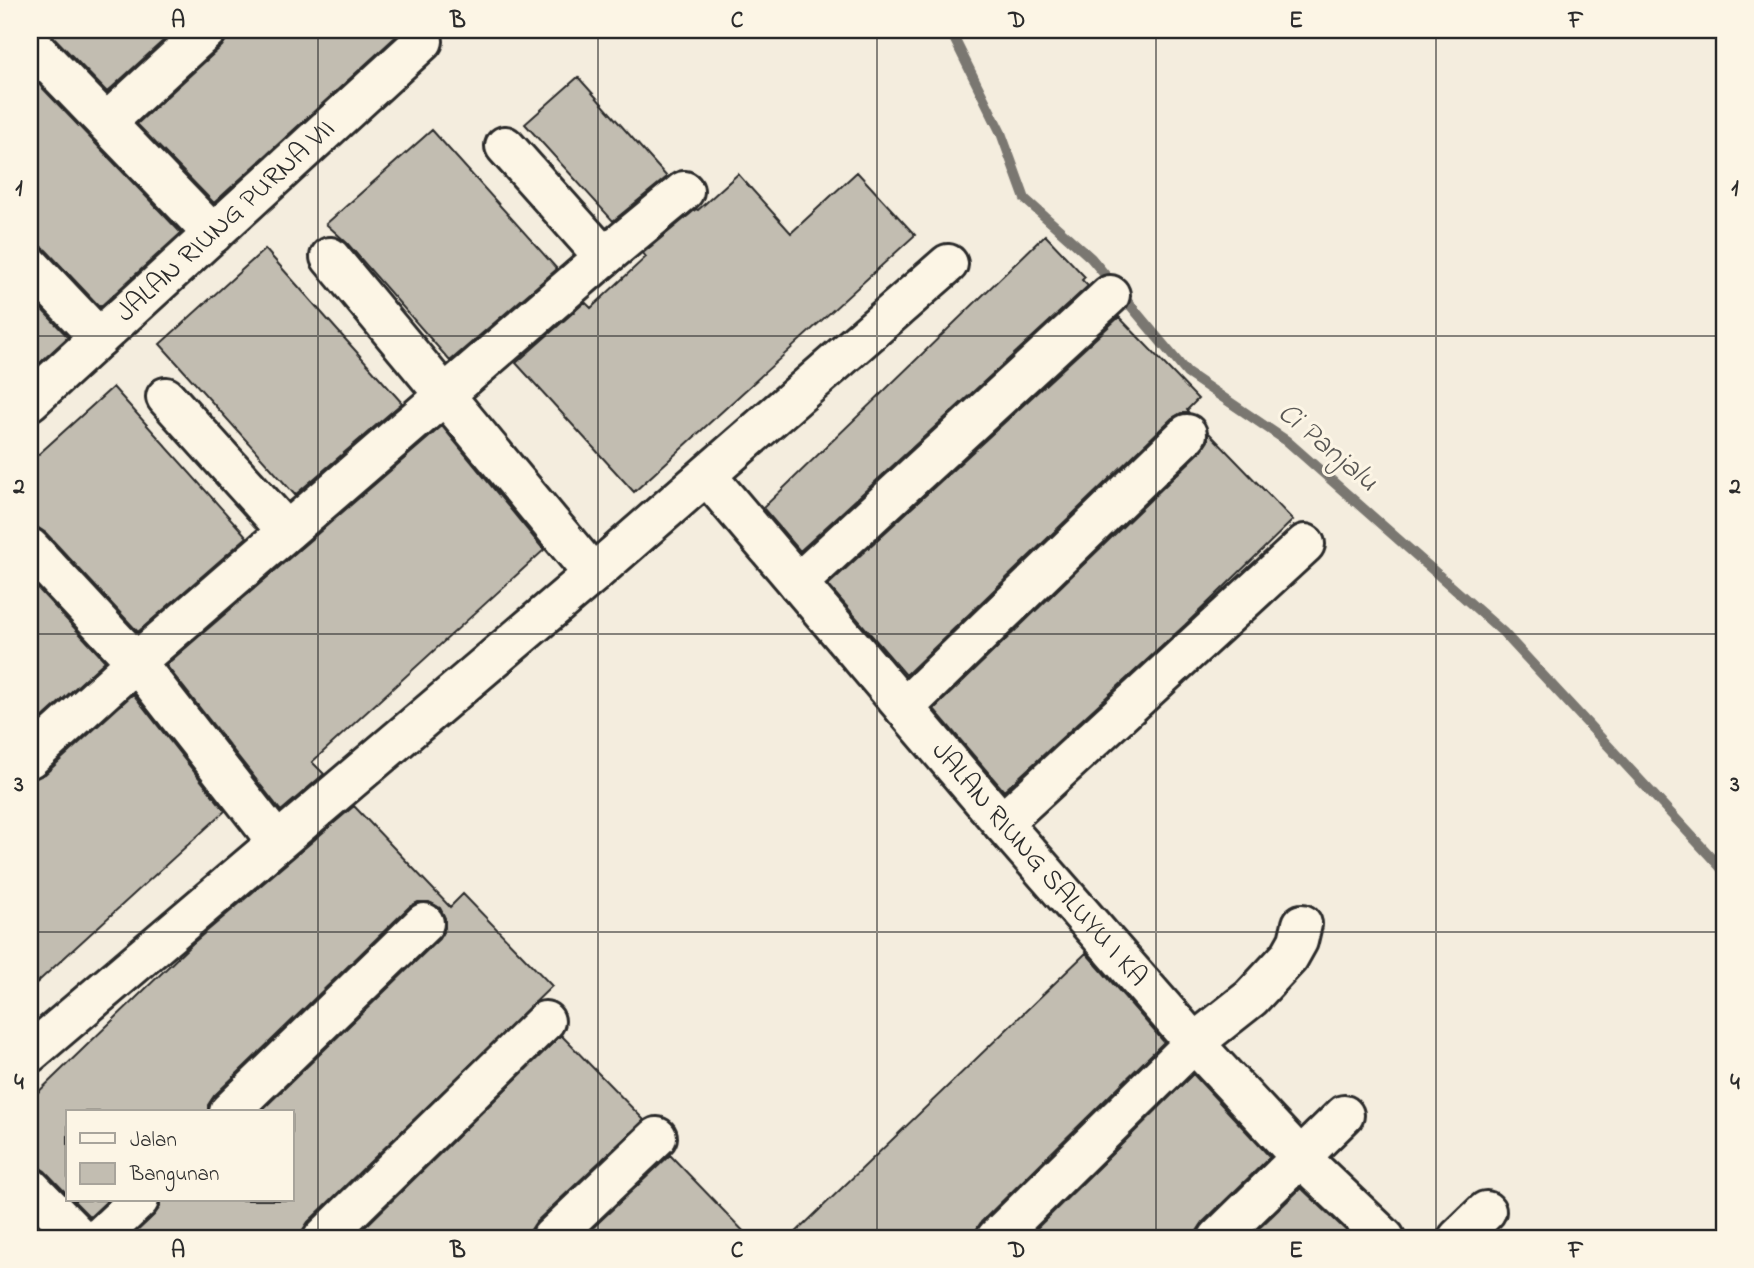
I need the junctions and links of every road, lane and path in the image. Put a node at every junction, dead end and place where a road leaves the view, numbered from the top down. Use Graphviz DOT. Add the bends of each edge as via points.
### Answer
graph roads {
  1 [pos="207,30"];
  2 [pos="423,41"];
  3 [pos="30,44"];
  4 [pos="106,123"];
  5 [pos="505,146"];
  6 [pos="684,191"];
  7 [pos="213,234"];
  8 [pos="330,257"];
  9 [pos="604,257"];
  10 [pos="948,264"];
  11 [pos="30,265"];
  12 [pos="1110,295"];
  13 [pos="99,338"];
  14 [pos="445,395"];
  15 [pos="166,397"];
  16 [pos="30,401"];
  17 [pos="1187,434"];
  18 [pos="707,476"];
  19 [pos="287,531"];
  20 [pos="1305,544"];
  21 [pos="30,548"];
  22 [pos="593,574"];
  23 [pos="797,583"];
  24 [pos="136,662"];
  25 [pos="904,708"];
  26 [pos="30,758"];
  27 [pos="1002,823"];
  28 [pos="276,842"];
  29 [pos="424,923"];
  30 [pos="1302,924"];
  31 [pos="545,1021"];
  32 [pos="1194,1043"];
  33 [pos="30,1053"];
  34 [pos="231,1110"];
  35 [pos="1344,1115"];
  36 [pos="657,1137"];
  37 [pos="1301,1158"];
  38 [pos="30,1187"];
  39 [pos="137,1202"];
  40 [pos="1486,1211"];
  41 [pos="80,1238"];
  42 [pos="99,1238"];
  43 [pos="323,1238"];
  44 [pos="551,1238"];
  45 [pos="996,1238"];
  46 [pos="1218,1238"];
  47 [pos="1385,1238"];
  48 [pos="1458,1238"];
  1 -- 4 [label="street"];
  2 -- 7 [label="street, JALAN RIUNG PURNA VII"];
  3 -- 4 [label="street"];
  4 -- 7 [label="street"];
  5 -- 9 [label="street"];
  6 -- 9 [label="street"];
  7 -- 13 [label="street, JALAN RIUNG PURNA VII"];
  8 -- 14 [label="street"];
  9 -- 14 [label="street"];
  10 -- 18 [label="street"];
  11 -- 13 [label="street"];
  12 -- 23 [label="street"];
  13 -- 16 [label="street, JALAN RIUNG PURNA VII"];
  14 -- 19 [label="street"];
  14 -- 22 [label="street"];
  15 -- 19 [label="street"];
  17 -- 25 [label="street"];
  18 -- 22 [label="street"];
  18 -- 23 [label="street, JALAN RIUNG SALUYU I KA"];
  19 -- 24 [label="street"];
  20 -- 27 [label="street"];
  21 -- 24 [label="street"];
  22 -- 28 [label="street"];
  23 -- 25 [label="street, JALAN RIUNG SALUYU I KA"];
  24 -- 26 [label="street"];
  24 -- 28 [label="street"];
  25 -- 27 [label="street, JALAN RIUNG SALUYU I KA"];
  27 -- 32 [label="street, JALAN RIUNG SALUYU I KA"];
  28 -- 33 [label="street"];
  29 -- 34 [label="street"];
  30 -- 32 [label="street" via="1289,957 1251,998"];
  31 -- 43 [label="street"];
  32 -- 37 [label="street, JALAN RIUNG SALUYU I KA"];
  32 -- 45 [label="street"];
  35 -- 37 [label="street"];
  36 -- 44 [label="street"];
  37 -- 46 [label="street"];
  37 -- 47 [label="street, JALAN RIUNG SALUYU I KA"];
  38 -- 41 [label="street"];
  39 -- 42 [label="street"];
  40 -- 48 [label="street"];
}
